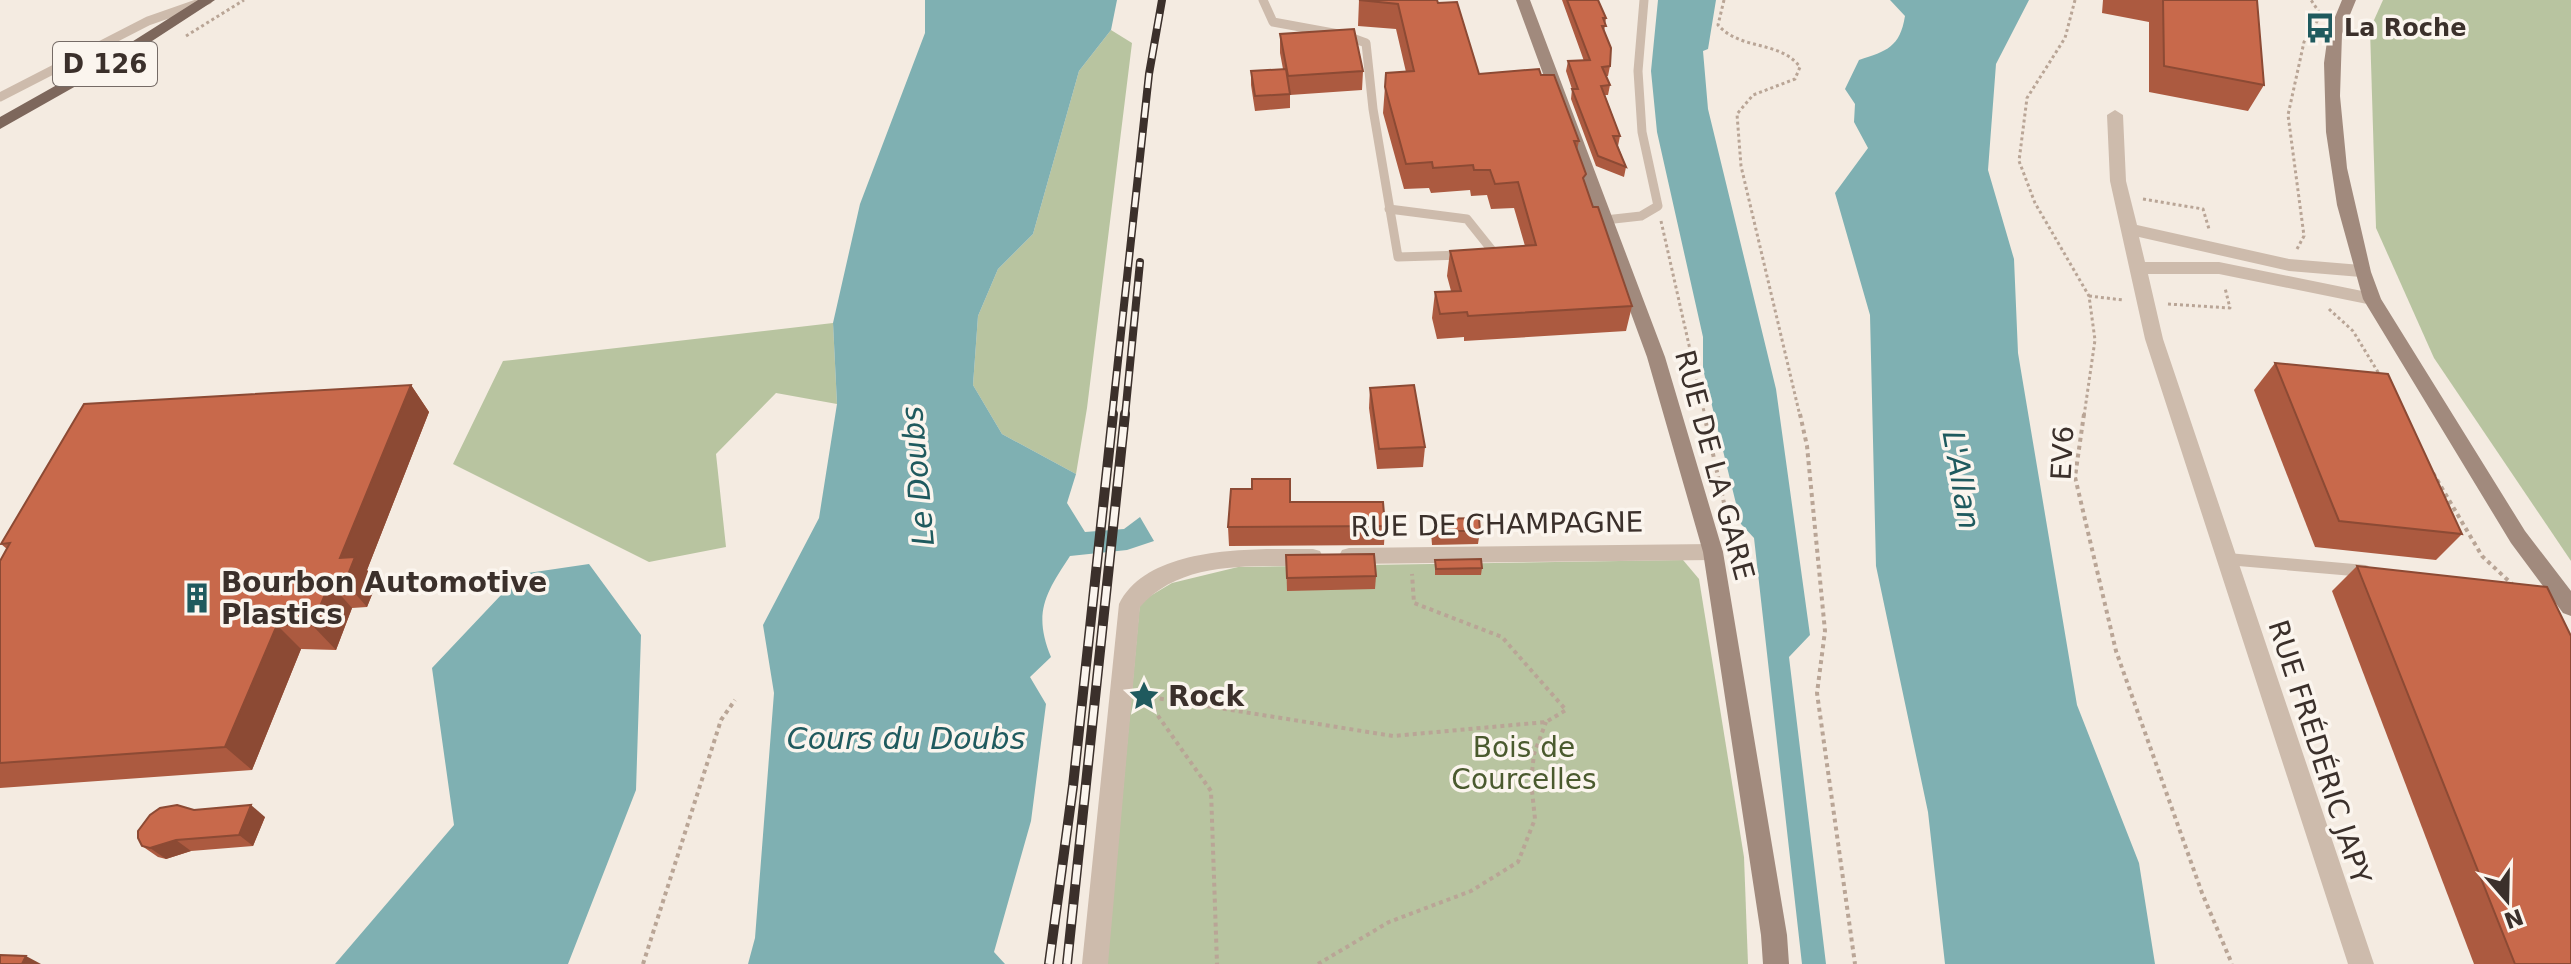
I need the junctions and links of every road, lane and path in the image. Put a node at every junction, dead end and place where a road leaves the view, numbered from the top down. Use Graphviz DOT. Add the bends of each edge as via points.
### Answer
graph roads {
  1 [pos="208,0"];
  2 [pos="1263,0"];
  3 [pos="1523,0"];
  4 [pos="1644,0"];
  5 [pos="1724,0"];
  6 [pos="2075,0"];
  7 [pos="2349,0"];
  8 [pos="0,97"];
  9 [pos="2115,115"];
  10 [pos="0,116"];
  11 [pos="0,124"];
  12 [pos="1658,206"];
  13 [pos="1389,209"];
  14 [pos="1605,220"];
  15 [pos="2128,229"];
  16 [pos="2137,268"];
  17 [pos="2361,271"];
  18 [pos="2089,296"];
  19 [pos="2372,299"];
  20 [pos="2127,300"];
  21 [pos="1713,552"];
  22 [pos="1411,555"];
  23 [pos="2227,559"];
  24 [pos="2378,572"];
  25 [pos="2571,607"];
  26 [pos="735,700"];
  27 [pos="1546,722"];
  28 [pos="643,964"];
  29 [pos="1095,964"];
  30 [pos="1217,964"];
  31 [pos="1318,964"];
  32 [pos="1776,964"];
  33 [pos="1855,964"];
  34 [pos="2232,964"];
  35 [pos="2361,964"];
  1 -- 8 [label="lane" via="148,21"];
  2 -- 13 [label="lane" via="1273,22 1294,30 1350,34 1366,43"];
  3 -- 14 [label="main road, RUE DE LA GARE"];
  4 -- 12 [label="lane" via="1642,132"];
  5 -- 33 [label="path" via="1718,25 1724,34 1781,53 1799,66 1795,81 1754,94 1737,114 1741,166 1807,446 1825,631 1817,693"];
  6 -- 18 [label="path, EV6" via="2065,38 2027,98 2019,161 2035,203"];
  7 -- 17 [label="main road" via="2335,32 2331,113"];
  9 -- 15 [label="street, RUE FRÉDÉRIC JAPY" via="2118,181"];
  10 -- 11 [label="main road, D 126" via="208,0"];
  12 -- 14 [label="lane" via="1641,216"];
  12 -- 21 [label="path" via="1735,542"];
  13 -- 13 [label="lane" via="1398,257 1495,254 1467,219"];
  14 -- 21 [label="main road, RUE DE LA GARE" via="1656,357"];
  15 -- 16 [label="street, RUE FRÉDÉRIC JAPY"];
  15 -- 17 [label="street" via="2289,265"];
  16 -- 19 [label="street" via="2219,268"];
  16 -- 23 [label="street, RUE FRÉDÉRIC JAPY" via="2154,339"];
  17 -- 19 [label="main road"];
  18 -- 20 [label="path"];
  18 -- 34 [label="path, EV6" via="2095,340 2075,477 2116,651"];
  19 -- 25 [label="main road" via="2518,537"];
  21 -- 22 [label="street, RUE DE CHAMPAGNE"];
  21 -- 32 [label="main road, RUE DE LA GARE"];
  22 -- 27 [label="path" via="1414,603 1502,637 1566,710"];
  22 -- 29 [label="street, RUE DE CHAMPAGNE" via="1237,558 1171,573 1136,594 1126,631"];
  23 -- 24 [label="lane"];
  23 -- 35 [label="street, RUE FRÉDÉRIC JAPY"];
  26 -- 28 [label="path" via="721,720"];
  27 -- 30 [label="path" via="1393,736 1144,696 1211,791"];
  27 -- 31 [label="path" via="1534,754 1535,819 1518,862 1471,891 1389,922"];
}
